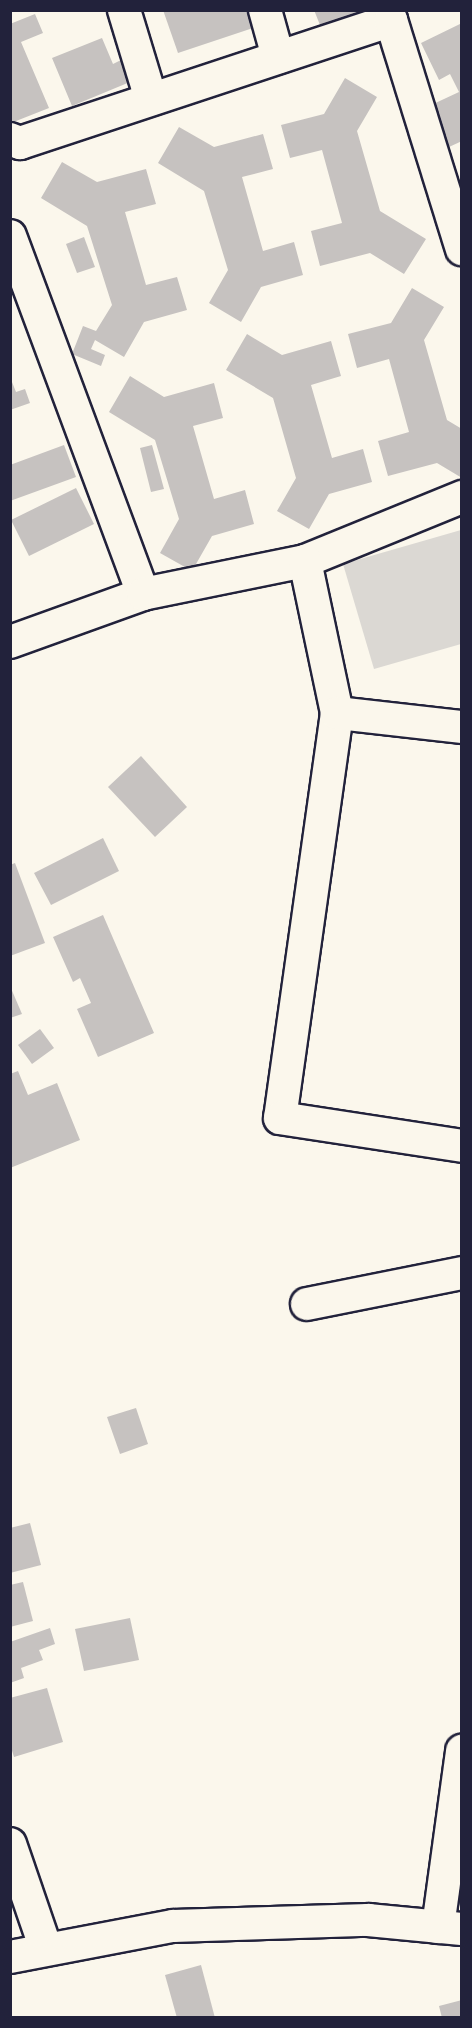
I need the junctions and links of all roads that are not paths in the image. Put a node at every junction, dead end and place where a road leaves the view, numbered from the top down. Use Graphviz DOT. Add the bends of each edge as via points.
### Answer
graph roads {
  1 [pos="124,10"];
  2 [pos="265,10"];
  3 [pos="278,57"];
  4 [pos="151,99"];
  5 [pos="10,139"];
  6 [pos="10,236"];
  7 [pos="462,249"];
  8 [pos="462,497"];
  9 [pos="305,561"];
  10 [pos="143,594"];
  11 [pos="10,642"];
  12 [pos="337,713"];
  13 [pos="462,727"];
  14 [pos="462,1146"];
  15 [pos="462,1273"];
  16 [pos="307,1304"];
  17 [pos="462,1751"];
  18 [pos="10,1844"];
  19 [pos="450,1928"];
  20 [pos="46,1949"];
  21 [pos="10,1958"];
  1 -- 4 [label="street"];
  2 -- 3 [label="street"];
  3 -- 4 [label="street"];
  3 -- 7 [label="street" via="391,20"];
  4 -- 5 [label="street" via="20,142"];
  6 -- 10 [label="street"];
  8 -- 9 [label="street"];
  9 -- 10 [label="street"];
  9 -- 12 [label="street"];
  10 -- 11 [label="street"];
  12 -- 13 [label="street"];
  12 -- 14 [label="street" via="280,1118"];
  15 -- 16 [label="street"];
  17 -- 19 [label="street"];
  18 -- 20 [label="street"];
  19 -- 20 [label="street" via="368,1920 173,1926"];
  20 -- 21 [label="street"];
}
